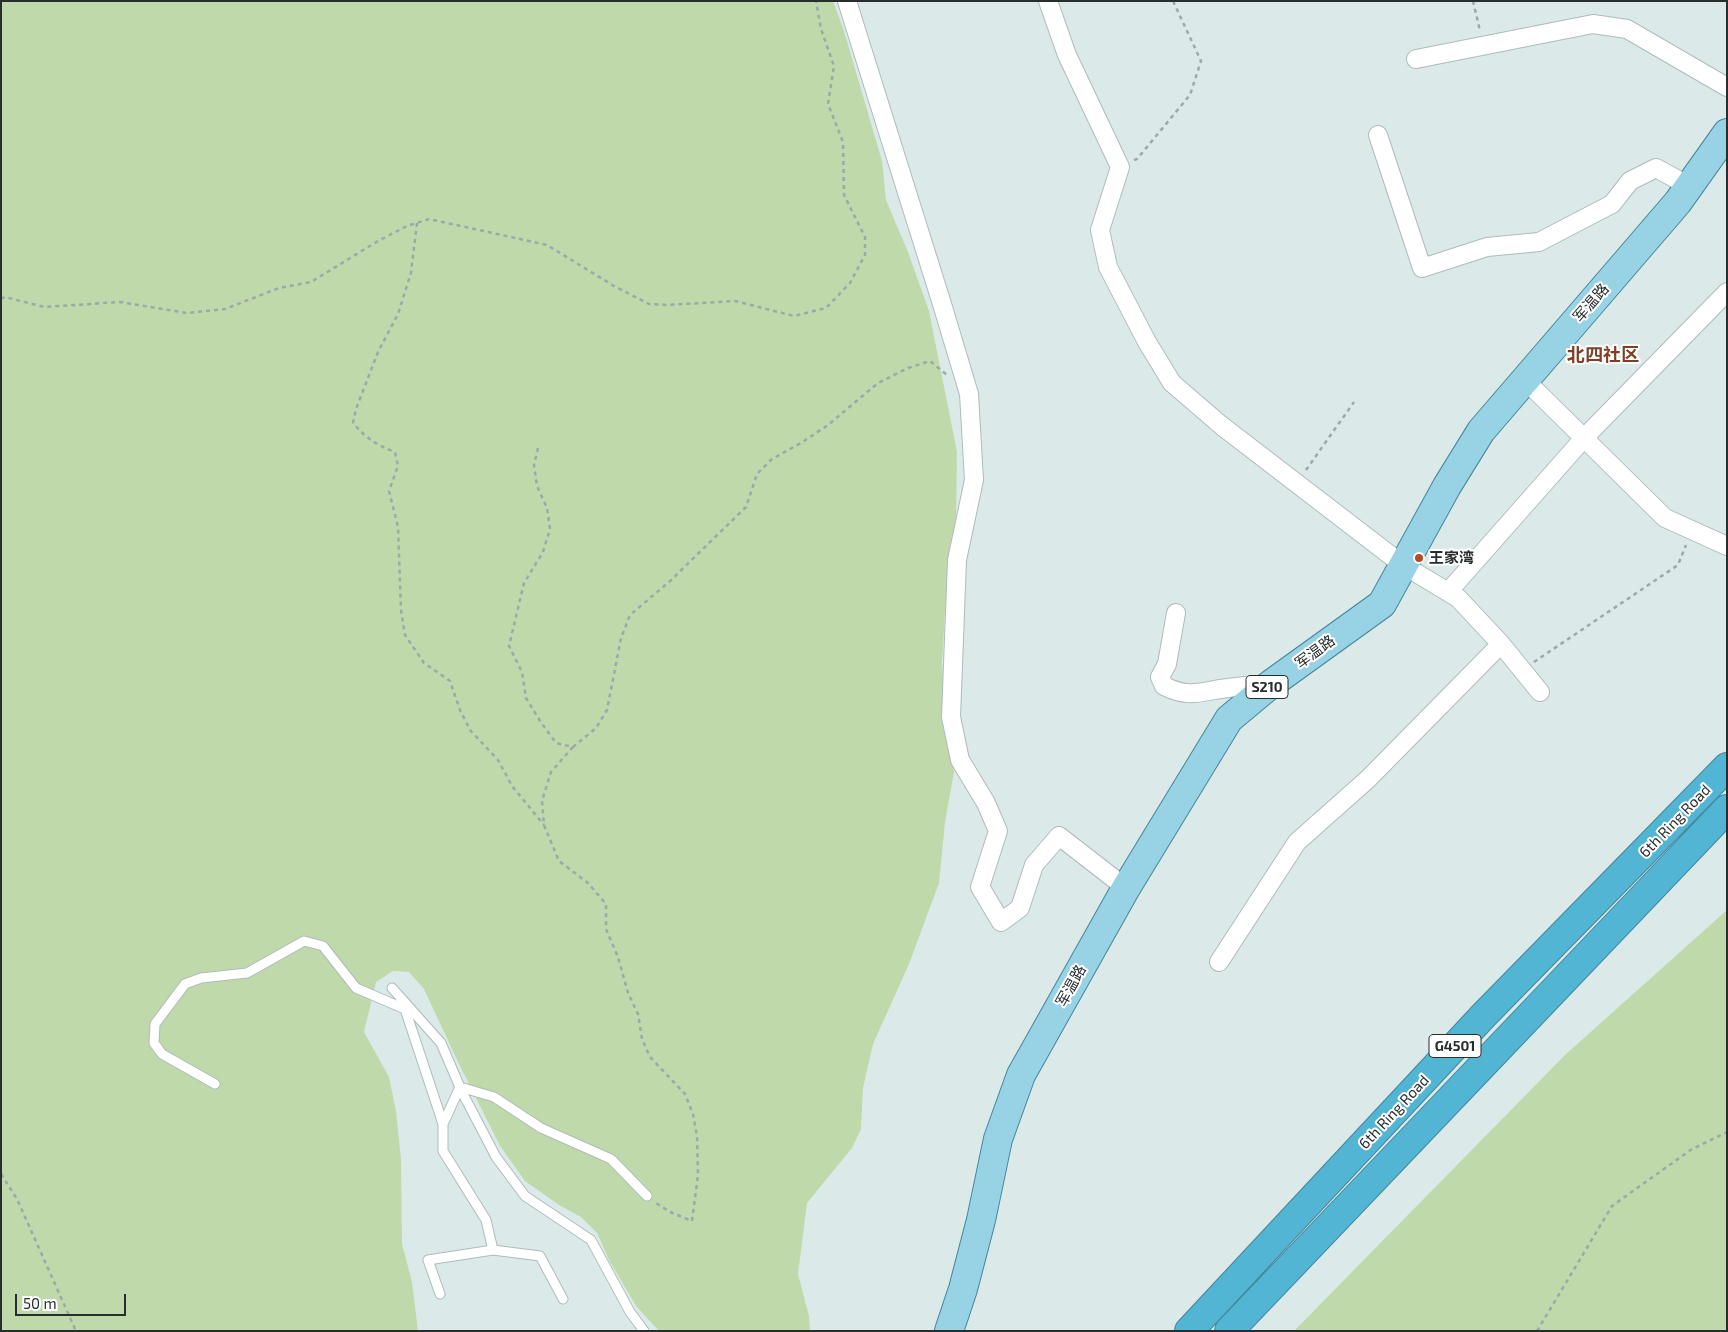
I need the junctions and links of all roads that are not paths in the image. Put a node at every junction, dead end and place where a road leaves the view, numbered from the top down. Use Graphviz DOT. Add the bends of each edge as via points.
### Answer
graph roads {
  1 [pos="847,1"];
  2 [pos="1048,1"];
  3 [pos="1416,60"];
  4 [pos="1727,87"];
  5 [pos="1727,133"];
  6 [pos="1378,136"];
  7 [pos="1690,186"];
  8 [pos="1727,292"];
  9 [pos="1524,380"];
  10 [pos="1584,438"];
  11 [pos="1727,546"];
  12 [pos="1403,565"];
  13 [pos="1448,592"];
  14 [pos="1176,613"];
  15 [pos="1501,644"];
  16 [pos="1271,684"];
  17 [pos="1540,692"];
  18 [pos="1727,767"];
  19 [pos="1727,809"];
  20 [pos="1126,888"];
  21 [pos="1219,962"];
  22 [pos="392,988"];
  23 [pos="215,1084"];
  24 [pos="460,1087"];
  25 [pos="443,1124"];
  26 [pos="647,1196"];
  27 [pos="493,1250"];
  28 [pos="440,1294"];
  29 [pos="563,1299"];
  30 [pos="644,1331"];
  31 [pos="948,1331"];
  32 [pos="1190,1331"];
  33 [pos="1229,1331"];
  1 -- 20 [label="street" via="969,394 974,480 957,560 951,717 960,760 986,803 998,831 980,886 1001,922 1020,908 1034,865 1058,836"];
  2 -- 12 [label="street" via="1067,55 1120,167 1100,230 1108,266 1146,342 1172,383 1222,426"];
  3 -- 4 [label="street" via="1593,24 1627,29"];
  5 -- 7 [label="main road, 军温路 / S210"];
  6 -- 7 [label="street" via="1422,268 1487,247 1540,242 1612,204 1630,181 1656,168"];
  7 -- 9 [label="main road, 军温路 / S210"];
  8 -- 10 [label="street"];
  9 -- 10 [label="street"];
  9 -- 12 [label="main road, 军温路 / S210" via="1481,431 1446,486"];
  10 -- 11 [label="street" via="1666,518"];
  10 -- 13 [label="street"];
  12 -- 13 [label="street"];
  12 -- 16 [label="main road, 军温路 / S210" via="1382,604"];
  13 -- 15 [label="street" via="1458,598"];
  14 -- 16 [label="street" via="1167,664 1160,677 1164,686 1176,692 1194,694"];
  15 -- 17 [label="street"];
  15 -- 21 [label="street" via="1368,779 1297,842"];
  16 -- 20 [label="main road, 军温路 / S210" via="1229,719"];
  18 -- 32 [label="highway, 6th Ring Road / G4501" via="1484,1015"];
  19 -- 33 [label="highway, 6th Ring Road / G4501"];
  20 -- 31 [label="main road, 军温路 / S210" via="1021,1075 998,1139 964,1289"];
  22 -- 24 [label="lane" via="441,1043"];
  23 -- 25 [label="lane" via="162,1054 154,1043 155,1024 185,984 201,978 247,973 304,941 323,946 356,988 405,1009"];
  24 -- 25 [label="lane"];
  24 -- 26 [label="lane" via="494,1097 541,1128 611,1159"];
  24 -- 30 [label="lane" via="496,1157 525,1196 591,1240 630,1312"];
  25 -- 27 [label="lane" via="443,1151 486,1220"];
  27 -- 28 [label="lane" via="428,1260"];
  27 -- 29 [label="lane" via="540,1256"];
}
